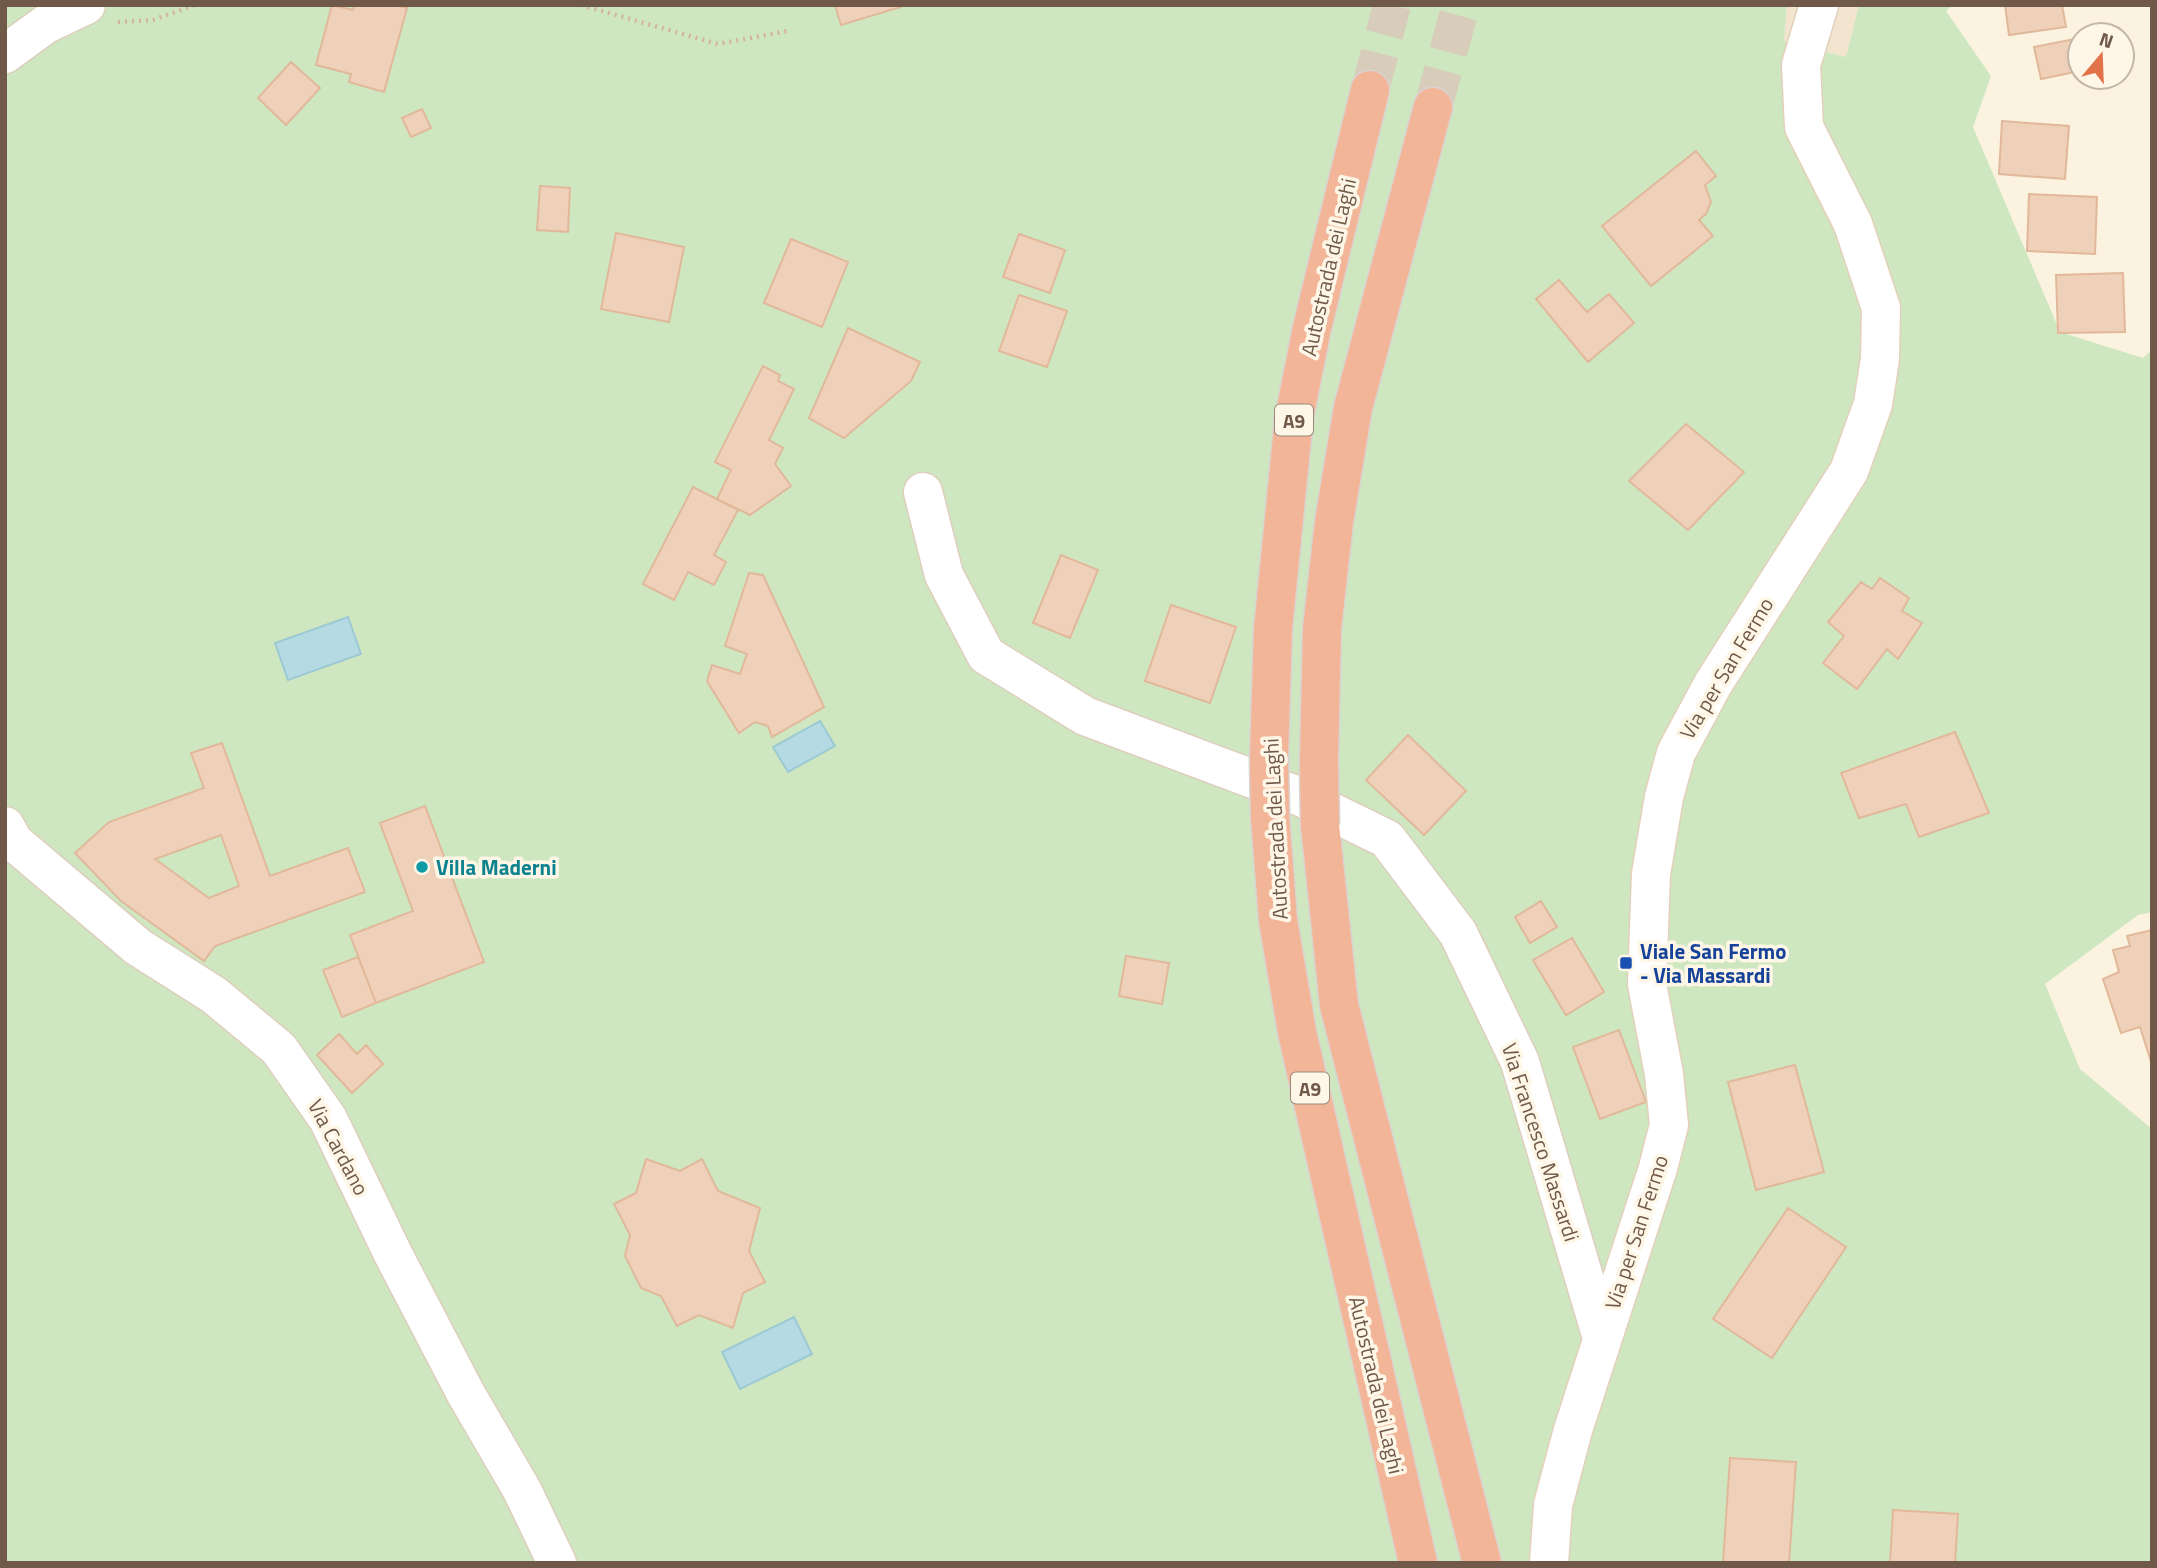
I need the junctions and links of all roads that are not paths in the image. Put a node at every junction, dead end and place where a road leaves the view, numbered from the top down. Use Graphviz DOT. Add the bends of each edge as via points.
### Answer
graph roads {
  1 [pos="1819,5"];
  2 [pos="78,9"];
  3 [pos="5,54"];
  4 [pos="1370,90"];
  5 [pos="1433,107"];
  6 [pos="923,492"];
  7 [pos="5,826"];
  8 [pos="1602,1338"];
  9 [pos="557,1563"];
  10 [pos="1418,1563"];
  11 [pos="1482,1563"];
  12 [pos="1549,1563"];
  1 -- 8 [label="street, Via per San Fermo" via="1801,65 1804,127 1853,225 1881,308 1873,404 1849,471 1713,684 1676,753 1651,874 1647,984 1669,1125"];
  2 -- 3 [label="street" via="46,24"];
  4 -- 10 [label="highway, Autostrada dei Laghi / A9, bridge" via="1294,418 1273,629 1270,816 1278,920 1297,1032"];
  5 -- 11 [label="highway, A9, bridge" via="1353,408 1334,522 1321,629 1320,825 1339,1005"];
  6 -- 8 [label="street, Via Francesco Massardi" via="944,575 986,655 1085,716 1301,797 1387,839 1458,933 1520,1062"];
  7 -- 9 [label="street, Via Cardano" via="14,842 138,947 214,995 279,1049 328,1119 399,1266"];
  8 -- 12 [label="street, Via per San Fermo" via="1553,1505"];
}
